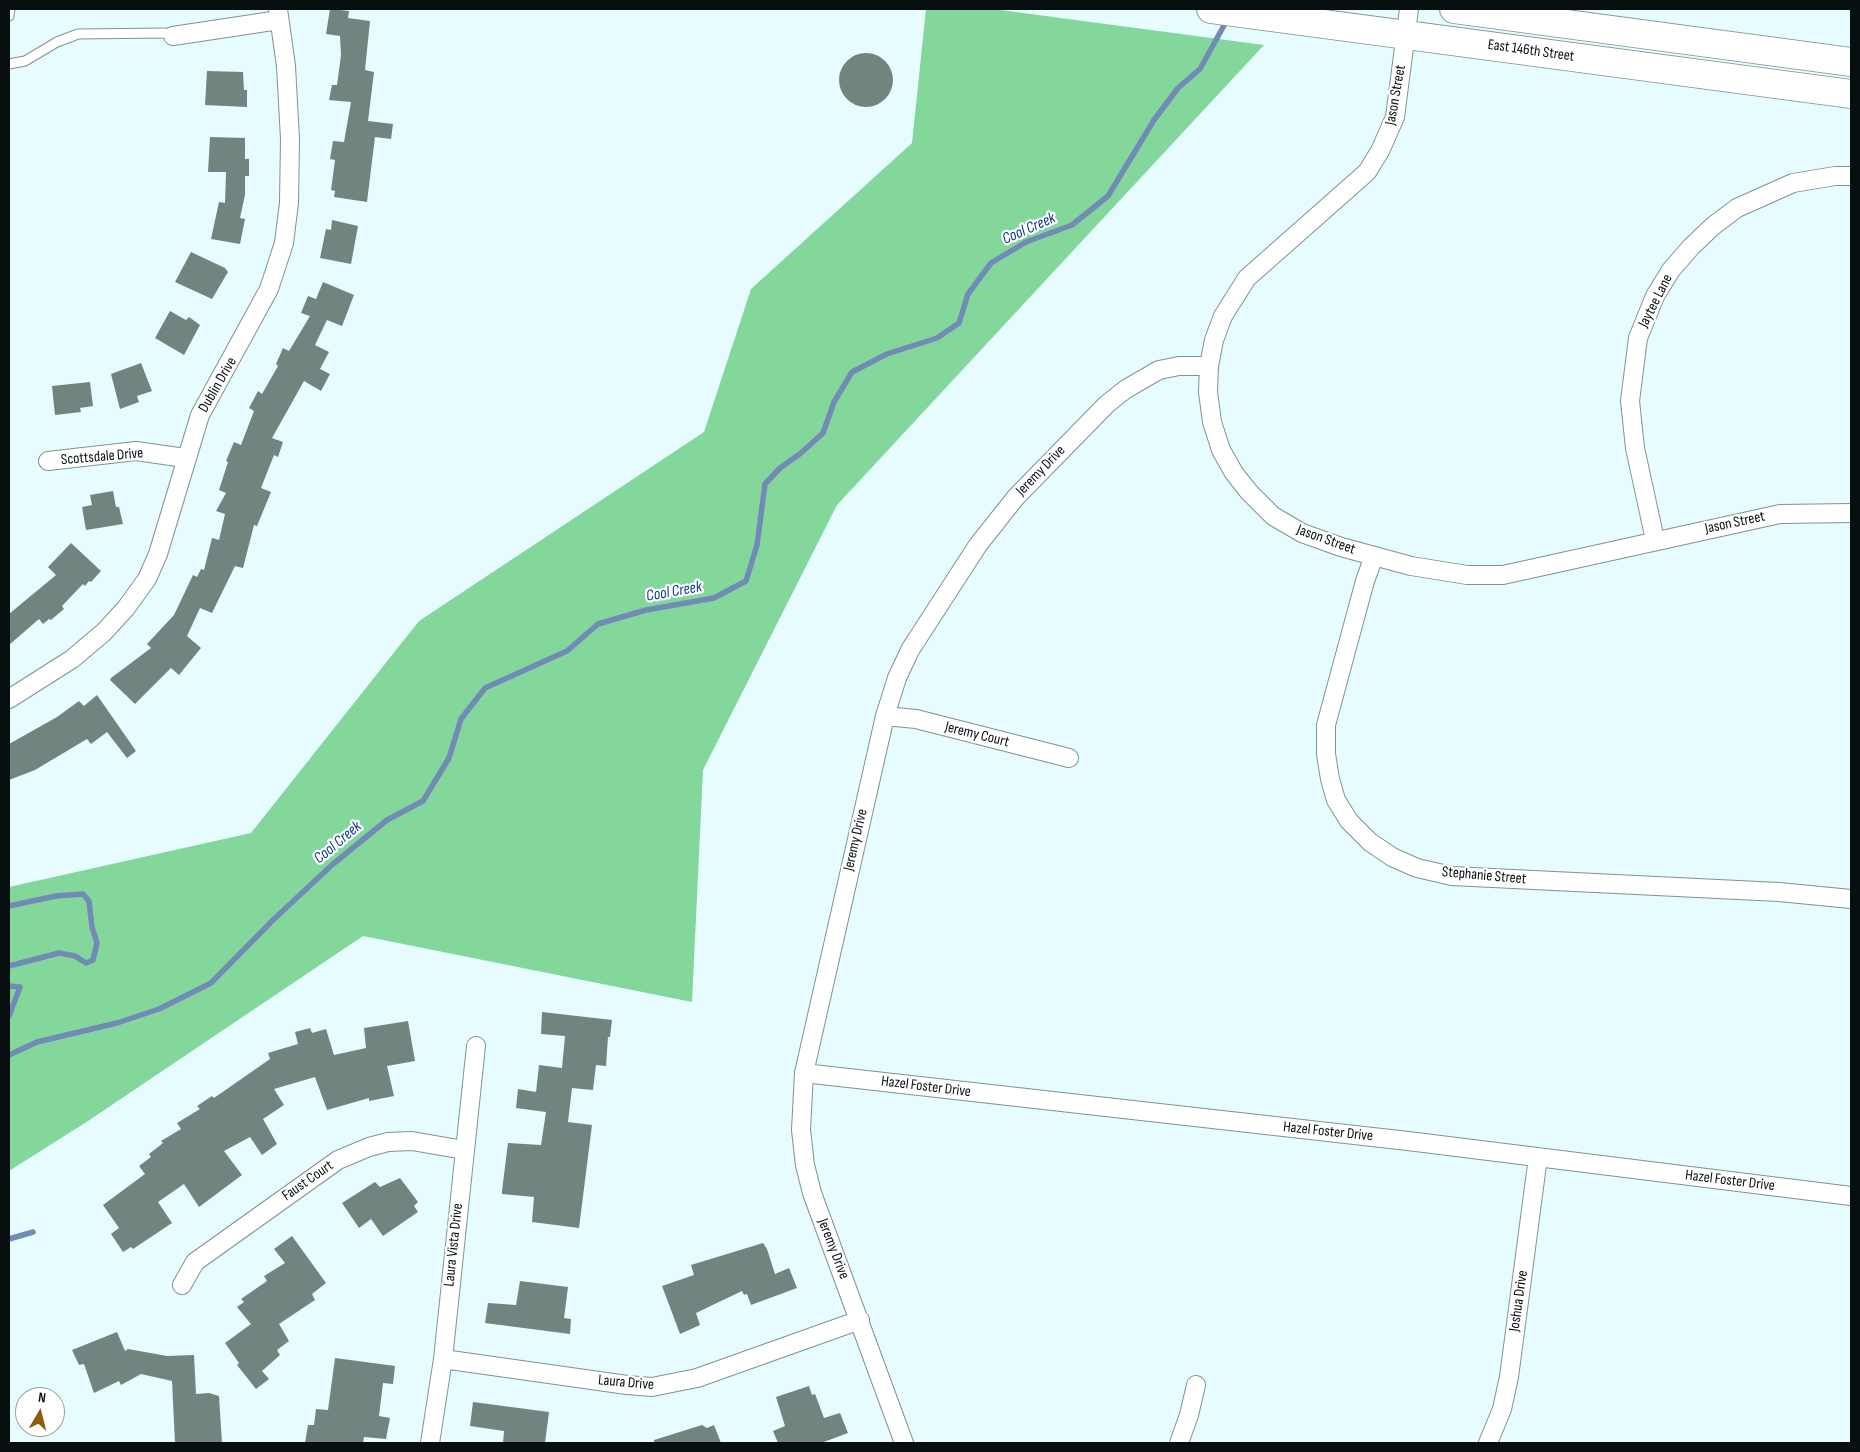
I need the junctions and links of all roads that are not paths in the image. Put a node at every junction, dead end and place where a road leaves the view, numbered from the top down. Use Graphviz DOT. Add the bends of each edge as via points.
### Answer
graph roads {
  1 [pos="10,9"];
  2 [pos="1211,9"];
  3 [pos="1454,9"];
  4 [pos="279,14"];
  5 [pos="9,16"];
  6 [pos="1407,22"];
  7 [pos="173,36"];
  8 [pos="1851,62"];
  9 [pos="9,64"];
  10 [pos="1851,94"];
  11 [pos="1851,176"];
  12 [pos="1209,366"];
  13 [pos="185,458"];
  14 [pos="48,461"];
  15 [pos="1851,513"];
  16 [pos="1655,540"];
  17 [pos="1374,556"];
  18 [pos="9,699"];
  19 [pos="885,716"];
  20 [pos="1069,758"];
  21 [pos="1851,899"];
  22 [pos="476,1046"];
  23 [pos="804,1073"];
  24 [pos="464,1150"];
  25 [pos="1538,1157"];
  26 [pos="1851,1196"];
  27 [pos="182,1285"];
  28 [pos="860,1320"];
  29 [pos="443,1358"];
  30 [pos="1196,1386"];
  31 [pos="430,1443"];
  32 [pos="904,1443"];
  33 [pos="1179,1443"];
  34 [pos="1488,1443"];
  1 -- 5 [label="lane"];
  2 -- 6 [label="main road, East 146th Street" via="1265,16"];
  3 -- 8 [label="main road, East 146th Street"];
  4 -- 7 [label="street"];
  4 -- 13 [label="street, Dublin Drive" via="290,139 284,244 270,289 200,415"];
  6 -- 10 [label="main road, East 146th Street"];
  6 -- 12 [label="street, Jason Street" via="1395,117 1380,151 1366,172 1247,278 1223,316"];
  7 -- 9 [label="lane" via="165,33 78,34 25,61"];
  11 -- 16 [label="street, Jaytee Lane" via="1794,183 1738,208 1712,226 1691,247 1655,296 1638,338 1630,401"];
  12 -- 17 [label="street, Jason Street" via="1212,422 1221,450 1249,492 1273,516 1302,533"];
  12 -- 19 [label="street, Jeremy Drive" via="1159,370 1126,389 1107,404 1016,497 978,545 910,650"];
  13 -- 14 [label="street, Scottsdale Drive" via="136,452"];
  13 -- 18 [label="street, Dublin Drive" via="158,554 147,579 126,608 72,659"];
  15 -- 16 [label="street, Jason Street" via="1780,514"];
  16 -- 17 [label="street, Jason Street" via="1503,575 1446,573"];
  17 -- 21 [label="street, Stephanie Street" via="1326,725 1326,754 1336,800 1349,821 1370,842 1417,868 1452,876 1779,892"];
  19 -- 20 [label="street, Jeremy Court" via="916,720"];
  19 -- 23 [label="street, Jeremy Drive"];
  22 -- 24 [label="street, Laura Vista Drive"];
  23 -- 25 [label="street, Hazel Foster Drive"];
  23 -- 28 [label="street, Jeremy Drive" via="801,1130 805,1165 812,1193"];
  24 -- 27 [label="street, Faust Court" via="412,1142 388,1142 369,1146 338,1160 195,1262"];
  24 -- 29 [label="street, Laura Vista Drive"];
  25 -- 26 [label="street, Hazel Foster Drive"];
  25 -- 34 [label="street, Joshua Drive" via="1509,1377 1502,1409"];
  28 -- 29 [label="street, Laura Drive" via="697,1378 652,1387"];
  28 -- 32 [label="street, Jeremy Drive"];
  29 -- 31 [label="street, Laura Vista Drive"];
  30 -- 33 [label="street"];
}
